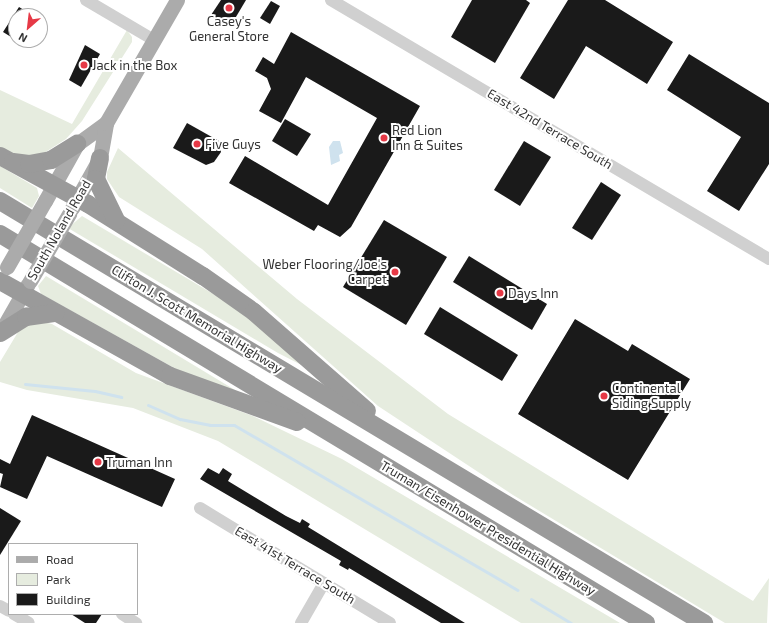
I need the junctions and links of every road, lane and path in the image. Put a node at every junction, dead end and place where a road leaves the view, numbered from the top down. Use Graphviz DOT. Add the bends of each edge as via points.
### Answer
graph roads {
  1 [pos="86,0"];
  2 [pos="177,0"];
  3 [pos="331,0"];
  4 [pos="154,40"];
  5 [pos="106,123"];
  6 [pos="77,144"];
  7 [pos="100,158"];
  8 [pos="5,159"];
  9 [pos="53,185"];
  10 [pos="78,198"];
  11 [pos="0,201"];
  12 [pos="116,221"];
  13 [pos="0,234"];
  14 [pos="768,255"];
  15 [pos="2,275"];
  16 [pos="26,287"];
  17 [pos="56,313"];
  18 [pos="0,333"];
  19 [pos="331,434"];
  20 [pos="394,436"];
  21 [pos="200,508"];
  22 [pos="324,583"];
  23 [pos="16,615"];
  24 [pos="124,615"];
  25 [pos="29,623"];
  26 [pos="136,623"];
  27 [pos="301,623"];
  28 [pos="390,623"];
  29 [pos="646,623"];
  30 [pos="704,623"];
  1 -- 4 [label="street"];
  2 -- 4 [label="main road, South Noland Road"];
  3 -- 14 [label="street, East 42nd Terrace South"];
  4 -- 5 [label="main road, South Noland Road"];
  5 -- 6 [label="main road, South Noland Road"];
  5 -- 7 [label="main road, South Noland Road"];
  6 -- 8 [label="highway" via="51,160 29,164"];
  6 -- 9 [label="main road, South Noland Road"];
  7 -- 10 [label="main road, South Noland Road"];
  7 -- 12 [label="highway" via="96,179"];
  8 -- 9 [label="highway"];
  9 -- 10 [label="highway"];
  9 -- 15 [label="main road, South Noland Road, bridge"];
  10 -- 12 [label="highway"];
  10 -- 16 [label="main road, South Noland Road, bridge"];
  11 -- 20 [label="highway, Clifton J. Scott Memorial Highway"];
  12 -- 20 [label="highway" via="254,312"];
  13 -- 19 [label="highway"];
  15 -- 16 [label="highway"];
  16 -- 17 [label="highway"];
  16 -- 18 [label="main road, South Noland Road"];
  17 -- 18 [label="highway" via="32,315 18,320"];
  17 -- 19 [label="highway" via="170,376"];
  19 -- 29 [label="highway, Truman/Eisenhower Presidential Highway"];
  20 -- 30 [label="highway"];
  21 -- 22 [label="street, East 41st Terrace South"];
  22 -- 27 [label="street"];
  22 -- 28 [label="street, East 41st Terrace South"];
  23 -- 25 [label="street"];
  24 -- 26 [label="street"];
}
